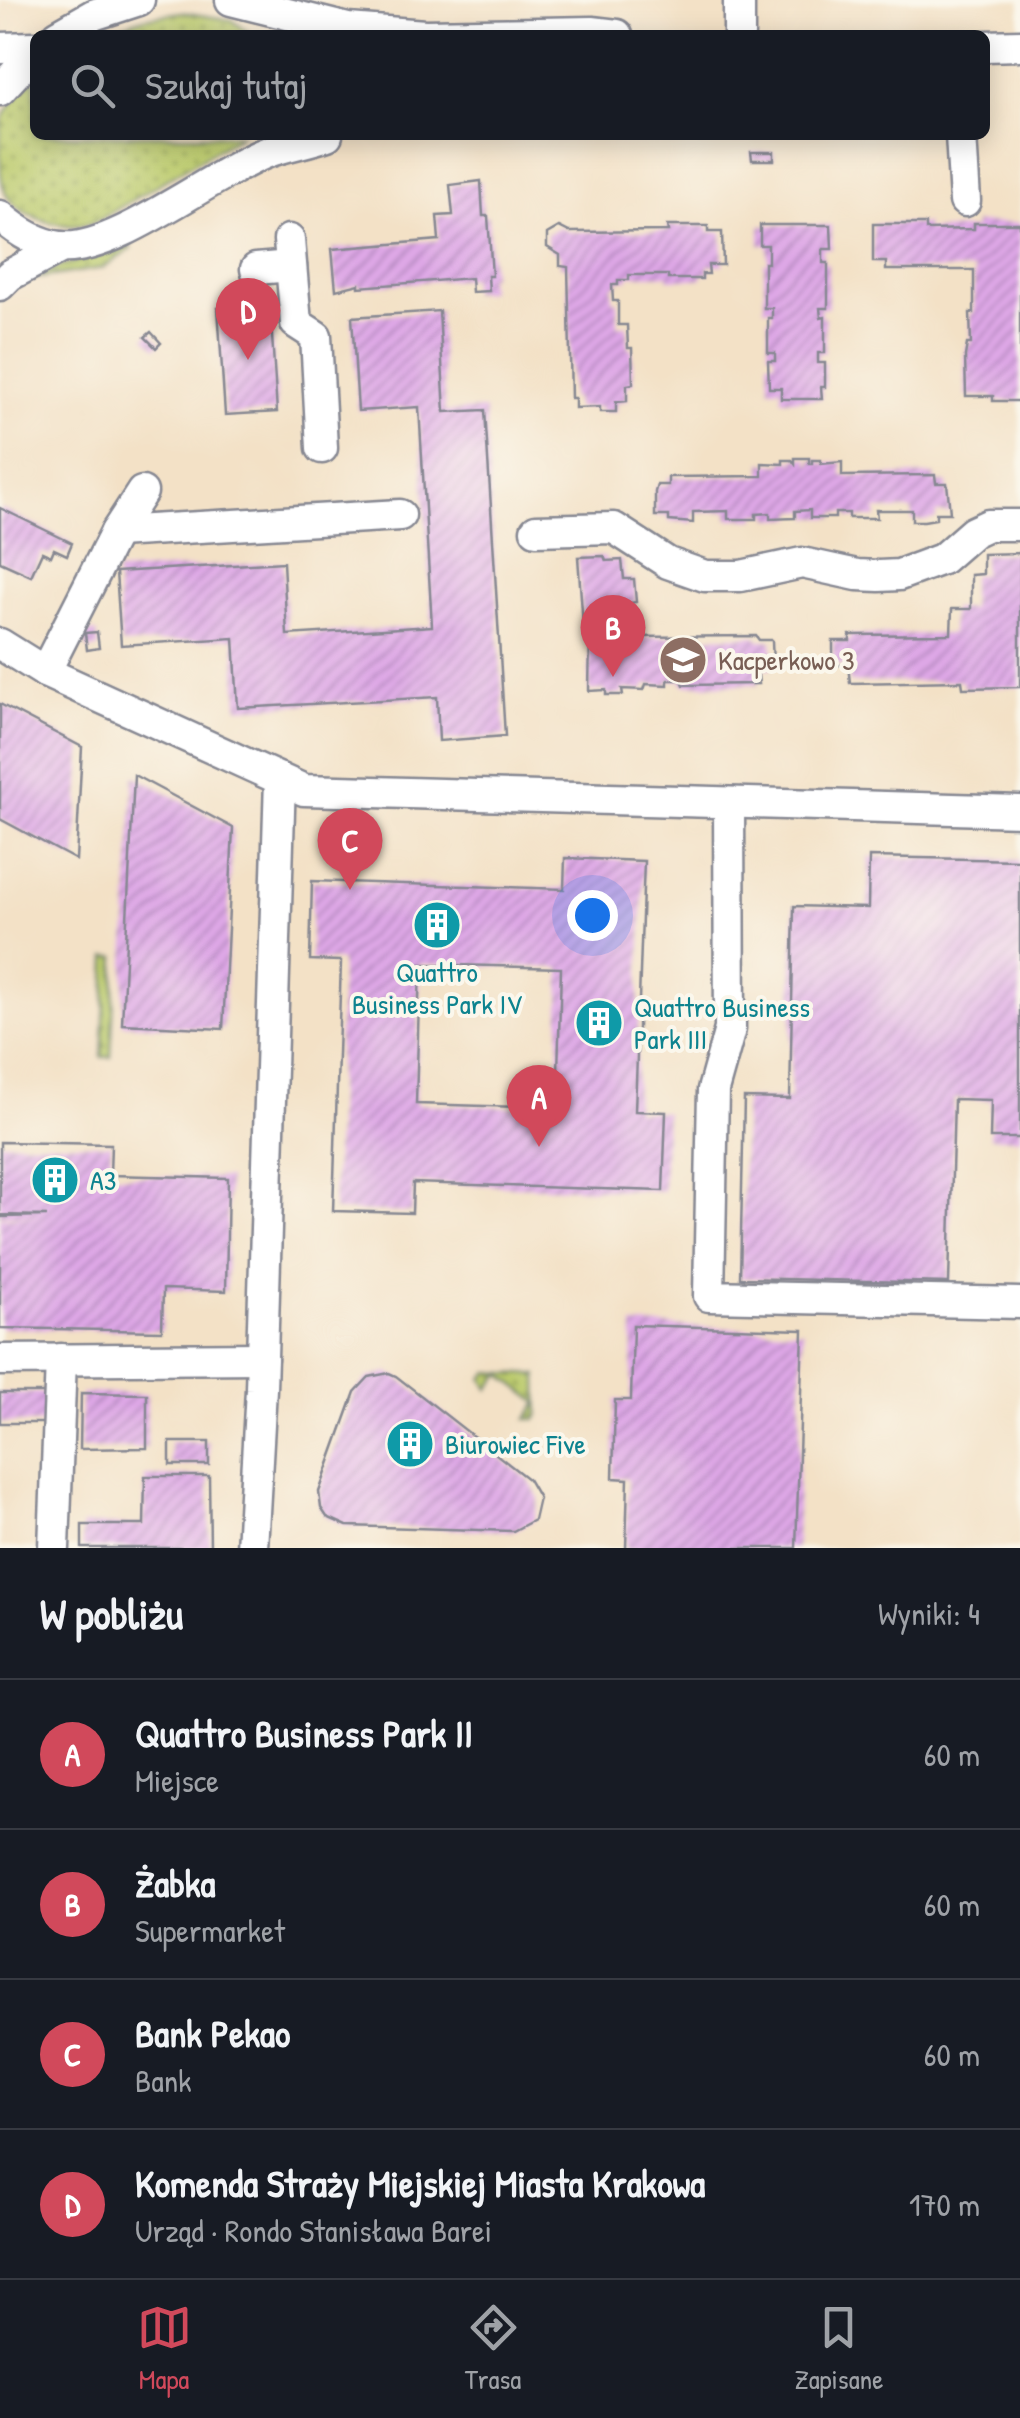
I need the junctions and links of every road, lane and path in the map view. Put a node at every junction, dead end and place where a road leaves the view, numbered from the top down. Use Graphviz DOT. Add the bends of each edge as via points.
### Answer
graph roads {
  1 [pos="136,0"];
  2 [pos="230,0"];
  3 [pos="739,0"];
  4 [pos="67,30"];
  5 [pos="268,30"];
  6 [pos="361,30"];
  7 [pos="738,30"];
  8 [pos="1020,45"];
  9 [pos="990,46"];
  10 [pos="0,48"];
  11 [pos="30,49"];
  12 [pos="30,55"];
  13 [pos="0,90"];
  14 [pos="961,140"];
  15 [pos="272,143"];
  16 [pos="965,201"];
  17 [pos="0,216"];
  18 [pos="62,247"];
  19 [pos="256,268"];
  20 [pos="0,285"];
  21 [pos="322,448"];
  22 [pos="142,492"];
  23 [pos="400,514"];
  24 [pos="1020,525"];
  25 [pos="536,530"];
  26 [pos="116,532"];
  27 [pos="0,644"];
  28 [pos="46,672"];
  29 [pos="280,780"];
  30 [pos="729,805"];
  31 [pos="1020,811"];
  32 [pos="1020,1303"];
  33 [pos="262,1358"];
  34 [pos="60,1359"];
  35 [pos="0,1360"];
  36 [pos="54,1548"];
  37 [pos="252,1548"];
  1 -- 4 [label="street"];
  2 -- 5 [label="street"];
  2 -- 6 [label="street"];
  3 -- 7 [label="street"];
  8 -- 9 [label="street"];
  10 -- 11 [label="street"];
  12 -- 13 [label="street"];
  14 -- 16 [label="street"];
  15 -- 18 [label="street" via="130,228"];
  17 -- 18 [label="street" via="36,240"];
  18 -- 20 [label="street"];
  19 -- 21 [label="street" via="290,253 296,323 316,336"];
  22 -- 26 [label="street"];
  23 -- 26 [label="street"];
  24 -- 25 [label="street" via="988,525 942,558 899,576 856,576 802,563 705,576 668,563 614,528"];
  26 -- 28 [label="street"];
  27 -- 28 [label="street"];
  28 -- 29 [label="street"];
  29 -- 30 [label="street" via="304,790"];
  29 -- 33 [label="street"];
  30 -- 31 [label="street"];
  30 -- 32 [label="street" via="730,1030 714,1090 709,1296"];
  33 -- 34 [label="street"];
  33 -- 37 [label="street"];
  34 -- 35 [label="street"];
  34 -- 36 [label="street"];
}
